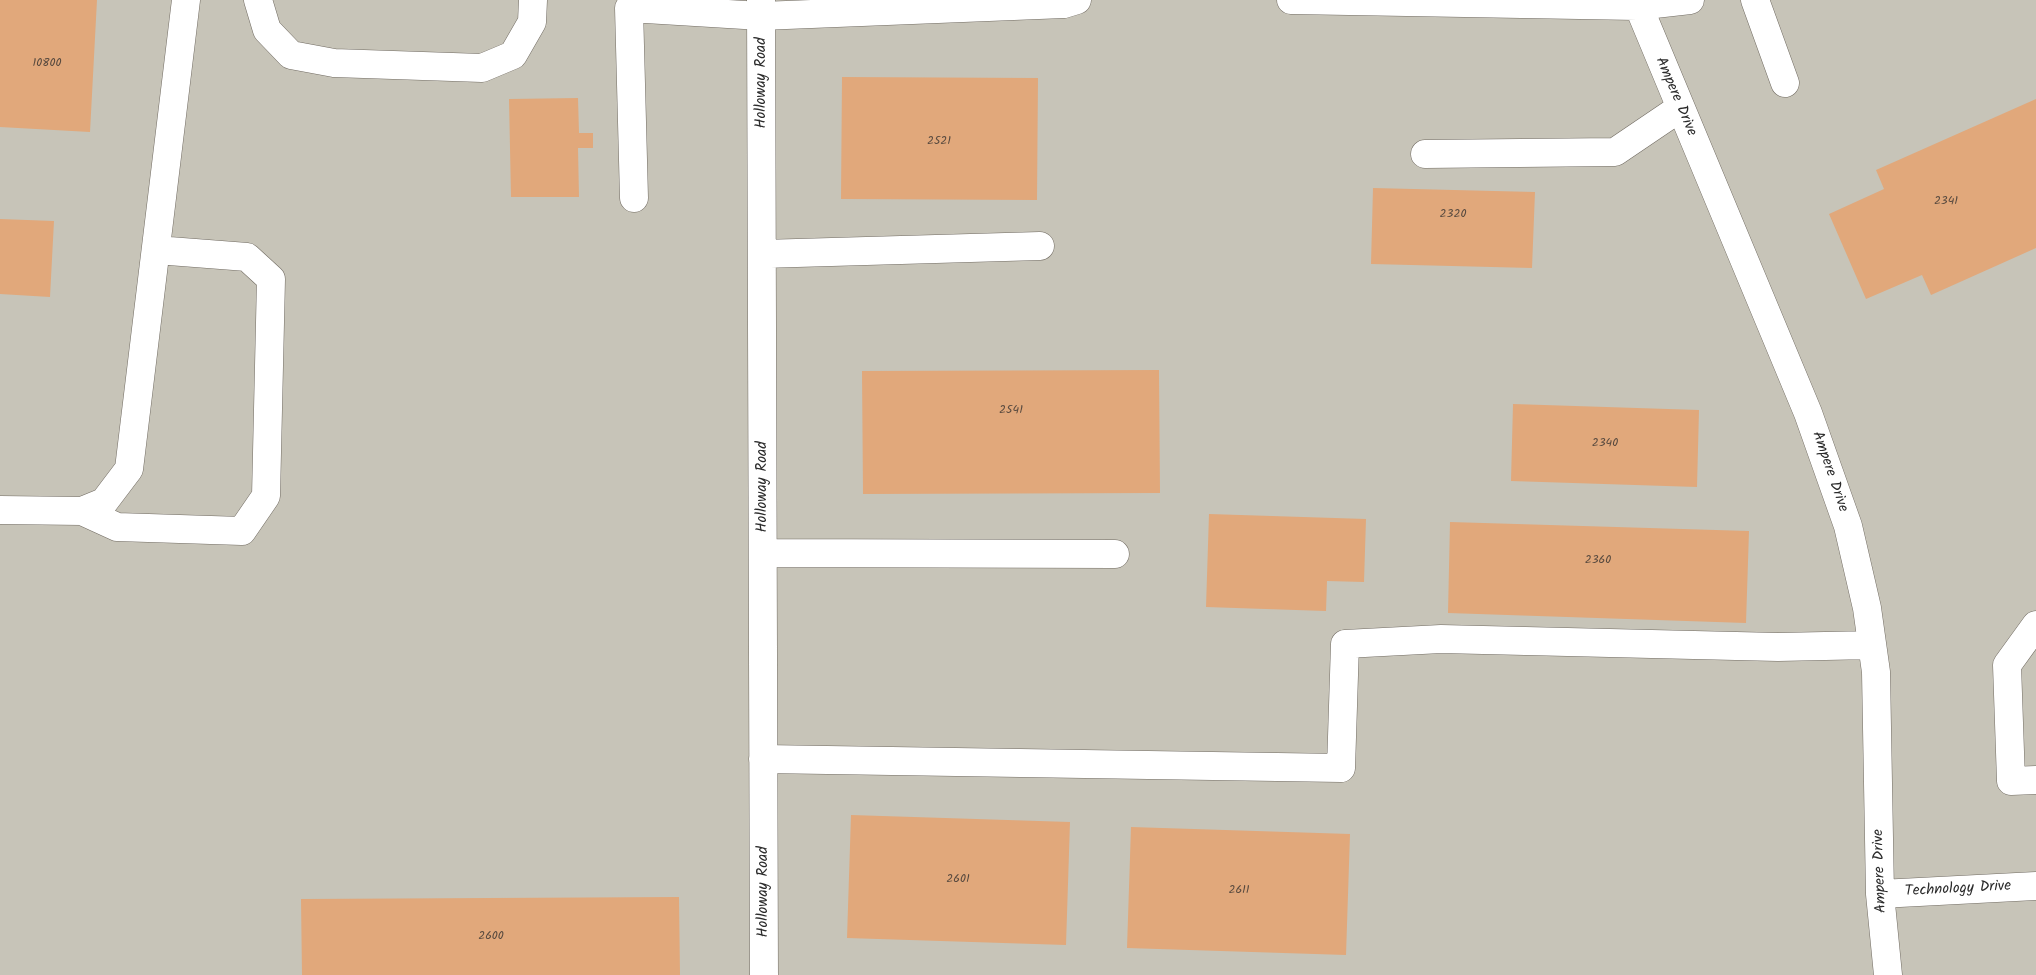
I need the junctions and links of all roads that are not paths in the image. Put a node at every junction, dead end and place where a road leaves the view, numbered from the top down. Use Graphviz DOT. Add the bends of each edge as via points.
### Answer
graph roads {
  1 [pos="186,0"];
  2 [pos="258,0"];
  3 [pos="533,0"];
  4 [pos="1077,0"];
  5 [pos="1291,0"];
  6 [pos="1690,0"];
  7 [pos="1755,0"];
  8 [pos="1636,3"];
  9 [pos="761,8"];
  10 [pos="1785,83"];
  11 [pos="1680,108"];
  12 [pos="1425,154"];
  13 [pos="634,198"];
  14 [pos="1040,246"];
  15 [pos="156,250"];
  16 [pos="762,254"];
  17 [pos="0,510"];
  18 [pos="82,511"];
  19 [pos="763,553"];
  20 [pos="1114,554"];
  21 [pos="2036,625"];
  22 [pos="1872,645"];
  23 [pos="764,759"];
  24 [pos="2036,780"];
  25 [pos="2036,886"];
  26 [pos="1880,894"];
  27 [pos="764,975"];
  28 [pos="1888,975"];
  1 -- 15 [label="street"];
  2 -- 3 [label="street" via="267,30 291,56 334,63 482,68 512,55 532,22"];
  4 -- 9 [label="street" via="1064,4"];
  5 -- 8 [label="street"];
  6 -- 8 [label="street"];
  7 -- 10 [label="street"];
  8 -- 11 [label="street, Ampere Drive"];
  9 -- 13 [label="street" via="629,8"];
  9 -- 16 [label="street, Holloway Road"];
  11 -- 12 [label="street" via="1615,152"];
  11 -- 22 [label="street, Ampere Drive" via="1808,413 1848,526 1868,608"];
  14 -- 16 [label="street"];
  15 -- 18 [label="street" via="129,469 104,502"];
  15 -- 18 [label="street" via="247,256 271,279 266,496 242,531 117,527"];
  16 -- 19 [label="street, Holloway Road"];
  17 -- 18 [label="street"];
  19 -- 20 [label="street"];
  19 -- 23 [label="street, Holloway Road"];
  21 -- 24 [label="street" via="2007,666 2012,781"];
  22 -- 23 [label="street" via="1778,647 1441,639 1345,644 1341,768"];
  22 -- 26 [label="street, Ampere Drive" via="1876,672"];
  23 -- 27 [label="street, Holloway Road"];
  25 -- 26 [label="street, Technology Drive"];
  26 -- 28 [label="street, Ampere Drive"];
}
